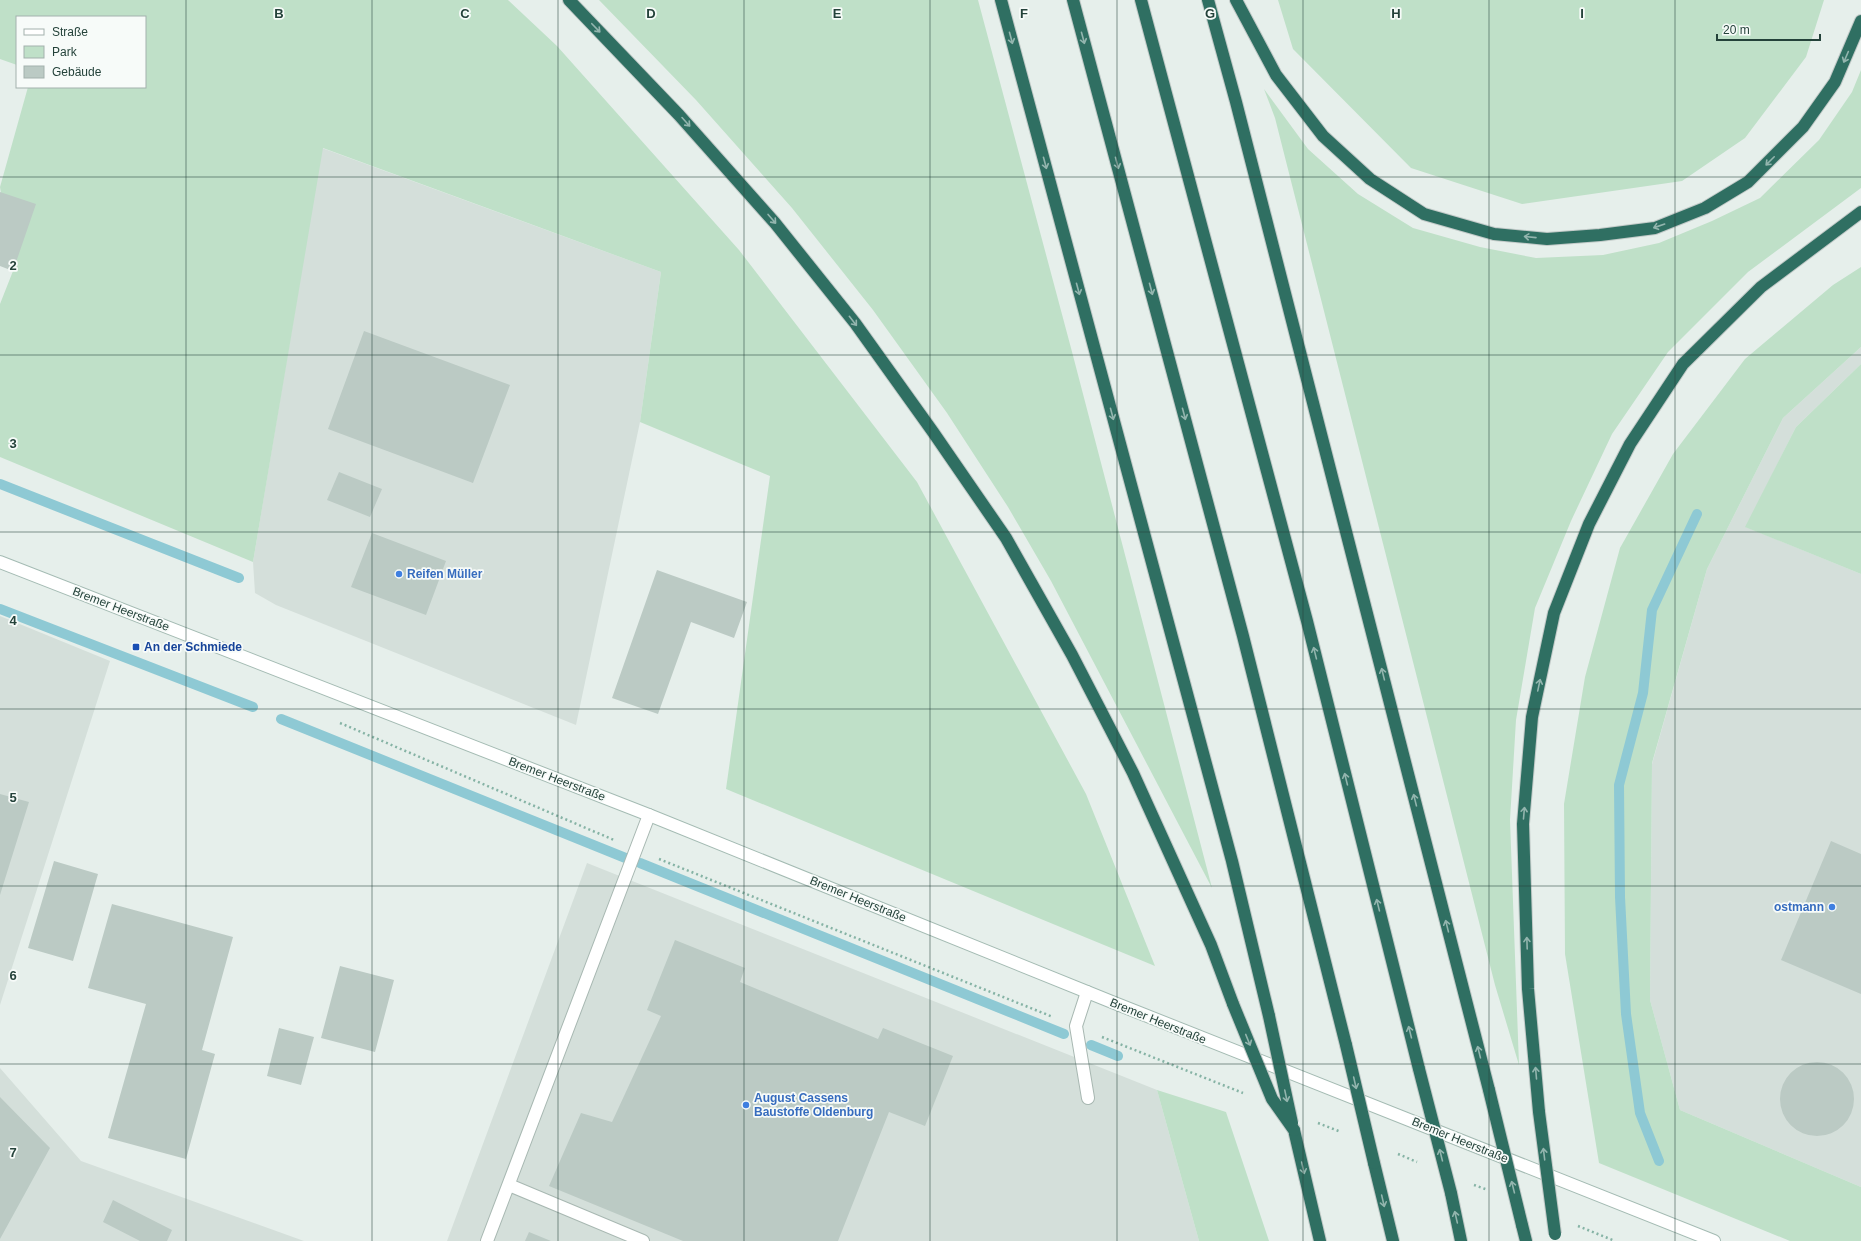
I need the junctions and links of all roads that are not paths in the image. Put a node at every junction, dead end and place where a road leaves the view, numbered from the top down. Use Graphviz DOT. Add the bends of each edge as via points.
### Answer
graph roads {
  1 [pos="568,0"];
  2 [pos="1001,0"];
  3 [pos="1073,0"];
  4 [pos="1141,0"];
  5 [pos="1208,0"];
  6 [pos="1236,0"];
  7 [pos="1861,21"];
  8 [pos="1861,212"];
  9 [pos="0,562"];
  10 [pos="649,815"];
  11 [pos="1087,992"];
  12 [pos="1088,1098"];
  13 [pos="1294,1130"];
  14 [pos="509,1185"];
  15 [pos="1556,1238"];
  16 [pos="487,1241"];
  17 [pos="643,1241"];
  18 [pos="1320,1241"];
  19 [pos="1393,1241"];
  20 [pos="1462,1241"];
  21 [pos="1526,1241"];
  22 [pos="1714,1241"];
  1 -- 13 [label="highway, one-way, bridge" via="680,115 775,223 855,323 934,432 1006,538 1072,655 1133,773 1211,945 1272,1098"];
  2 -- 13 [label="highway, one-way, bridge" via="1232,860"];
  3 -- 19 [label="highway, one-way, bridge" via="1243,636"];
  20 -- 4 [label="highway, one-way, bridge" via="1307,621"];
  21 -- 5 [label="highway, one-way, bridge"];
  7 -- 6 [label="highway, one-way" via="1834,82 1803,127 1748,182 1705,208 1656,228 1547,239 1494,234 1424,214 1370,179 1322,136 1276,75"];
  15 -- 8 [label="highway, one-way, bridge" via="1539,1112 1528,989 1523,824 1532,717 1554,613 1589,524 1626,450 1683,364 1761,287"];
  9 -- 10 [label="main road, Bremer Heerstraße"];
  10 -- 11 [label="main road, Bremer Heerstraße"];
  10 -- 14 [label="main road"];
  11 -- 12 [label="main road" via="1076,1026"];
  11 -- 22 [label="main road, Bremer Heerstraße"];
  13 -- 18 [label="highway, one-way"];
  14 -- 16 [label="main road"];
  14 -- 17 [label="main road"];
}
